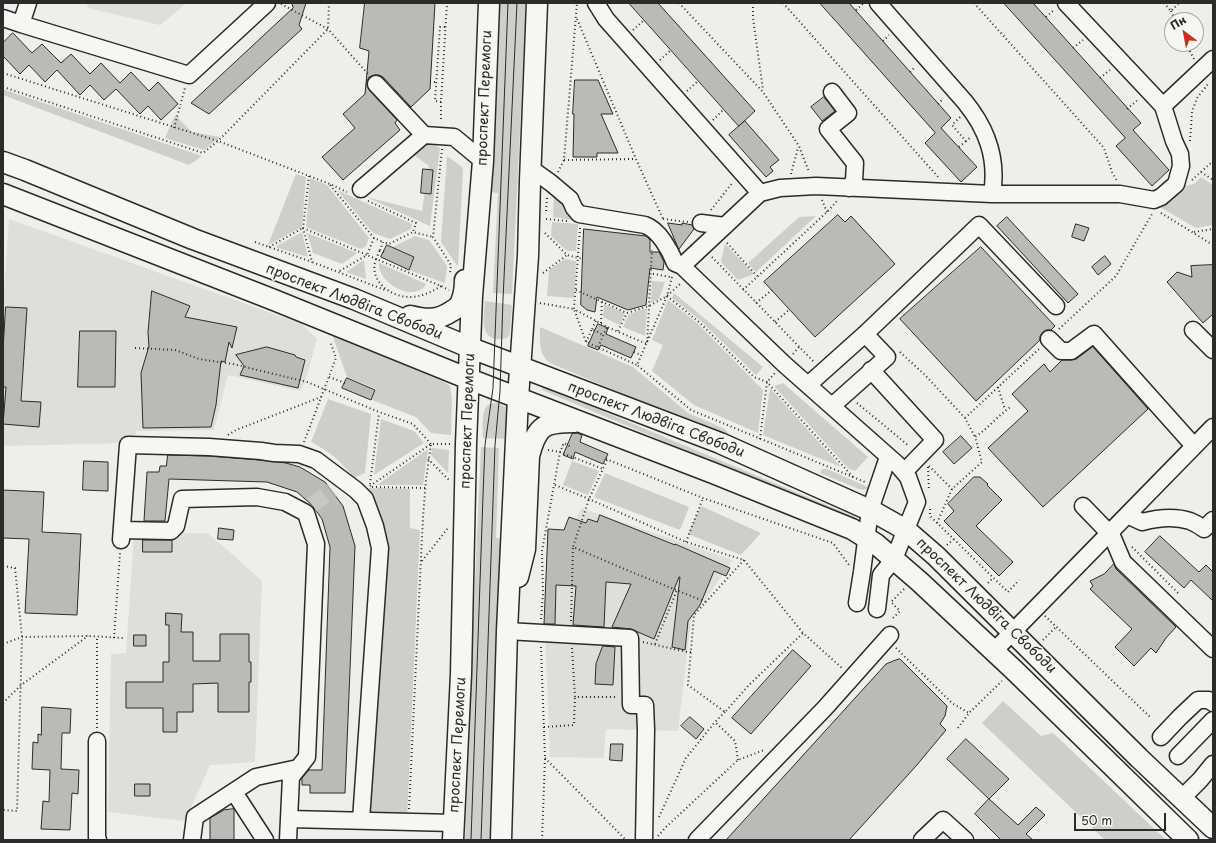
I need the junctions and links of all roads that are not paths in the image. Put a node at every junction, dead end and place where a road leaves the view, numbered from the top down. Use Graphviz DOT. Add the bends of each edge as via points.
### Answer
graph roads {
  1 [pos="28,3"];
  2 [pos="274,3"];
  3 [pos="489,3"];
  4 [pos="537,3"];
  5 [pos="596,3"];
  6 [pos="878,3"];
  7 [pos="1061,6"];
  8 [pos="3,18"];
  9 [pos="21,24"];
  10 [pos="1213,59"];
  11 [pos="376,84"];
  12 [pos="832,92"];
  13 [pos="1163,106"];
  14 [pos="424,134"];
  15 [pos="483,161"];
  16 [pos="3,162"];
  17 [pos="530,168"];
  18 [pos="849,188"];
  19 [pos="760,193"];
  20 [pos="3,194"];
  21 [pos="359,194"];
  22 [pos="992,194"];
  23 [pos="701,223"];
  24 [pos="725,226"];
  25 [pos="677,272"];
  26 [pos="1056,306"];
  27 [pos="374,308"];
  28 [pos="1193,330"];
  29 [pos="865,334"];
  30 [pos="1049,339"];
  31 [pos="471,348"];
  32 [pos="1213,350"];
  33 [pos="520,367"];
  34 [pos="871,370"];
  35 [pos="469,379"];
  36 [pos="808,385"];
  37 [pos="518,398"];
  38 [pos="832,406"];
  39 [pos="582,422"];
  40 [pos="1213,427"];
  41 [pos="1194,446"];
  42 [pos="888,457"];
  43 [pos="904,472"];
  44 [pos="345,481"];
  45 [pos="332,490"];
  46 [pos="1083,506"];
  47 [pos="870,510"];
  48 [pos="1127,515"];
  49 [pos="1210,528"];
  50 [pos="906,530"];
  51 [pos="1109,533"];
  52 [pos="866,537"];
  53 [pos="894,559"];
  54 [pos="857,603"];
  55 [pos="508,610"];
  56 [pos="877,610"];
  57 [pos="506,631"];
  58 [pos="1013,632"];
  59 [pos="888,637"];
  60 [pos="1213,649"];
  61 [pos="994,651"];
  62 [pos="1213,703"];
  63 [pos="1213,720"];
  64 [pos="1161,737"];
  65 [pos="97,741"];
  66 [pos="1178,756"];
  67 [pos="1213,764"];
  68 [pos="298,768"];
  69 [pos="234,792"];
  70 [pos="1182,798"];
  71 [pos="288,820"];
  72 [pos="361,820"];
  73 [pos="1213,828"];
  74 [pos="454,831"];
  75 [pos="98,840"];
  76 [pos="192,840"];
  77 [pos="265,840"];
  78 [pos="288,840"];
  79 [pos="501,840"];
  80 [pos="644,840"];
  81 [pos="697,840"];
  82 [pos="922,840"];
  83 [pos="965,840"];
  84 [pos="1188,840"];
  1 -- 9 [label="street"];
  2 -- 9 [label="street" via="188,75"];
  3 -- 15 [label="main road, проспект Перемоги"];
  4 -- 17 [label="main road"];
  5 -- 19 [label="street" via="606,19"];
  6 -- 22 [label="street" via="976,116 990,144"];
  7 -- 13 [label="street"];
  8 -- 9 [label="street"];
  10 -- 13 [label="street"];
  11 -- 14 [label="street"];
  12 -- 18 [label="street" via="848,113 828,129 855,163 854,181"];
  13 -- 22 [label="street" via="1180,154 1181,166 1176,184 1161,197 1154,200 1120,194"];
  14 -- 15 [label="street" via="454,137"];
  14 -- 21 [label="street"];
  15 -- 27 [label="main road" via="474,173 465,285 461,303 444,316 433,320"];
  15 -- 31 [label="main road, проспект Перемоги" via="472,296"];
  16 -- 27 [label="main road, проспект Людвіга Свободи" via="192,239"];
  17 -- 25 [label="street" via="570,199 581,219 651,227 670,251"];
  17 -- 33 [label="main road" via="528,256"];
  18 -- 19 [label="street" via="789,187"];
  18 -- 22 [label="street"];
  19 -- 24 [label="street"];
  20 -- 35 [label="main road, проспект Людвіга Свободи"];
  23 -- 24 [label="street"];
  24 -- 25 [label="street"];
  25 -- 36 [label="street"];
  26 -- 29 [label="street" via="980,225"];
  27 -- 31 [label="main road, проспект Людвіга Свободи"];
  28 -- 32 [label="street"];
  29 -- 34 [label="street" via="887,356"];
  29 -- 36 [label="street"];
  30 -- 41 [label="street" via="1061,351 1071,351 1094,334"];
  31 -- 33 [label="main road, проспект Людвіга Свободи"];
  31 -- 35 [label="main road, проспект Перемоги"];
  33 -- 37 [label="main road"];
  33 -- 47 [label="main road, проспект Людвіга Свободи" via="720,443"];
  34 -- 38 [label="street"];
  34 -- 43 [label="street" via="935,440"];
  35 -- 37 [label="main road, проспект Людвіга Свободи"];
  35 -- 74 [label="main road, проспект Перемоги" via="464,603"];
  36 -- 38 [label="street"];
  37 -- 39 [label="main road, проспект Людвіга Свободи"];
  37 -- 55 [label="main road"];
  38 -- 42 [label="street"];
  39 -- 52 [label="main road, проспект Людвіга Свободи"];
  39 -- 55 [label="main road" via="547,424 540,429 532,444 529,456 525,549"];
  40 -- 41 [label="street"];
  41 -- 48 [label="street"];
  42 -- 43 [label="street"];
  42 -- 47 [label="street"];
  43 -- 50 [label="street" via="923,502"];
  44 -- 45 [label="street"];
  44 -- 68 [label="street" via="316,460 299,454 209,447 128,445 121,536 171,530 176,526 182,499 257,497 309,509 316,544 307,756"];
  44 -- 72 [label="street" via="366,500 380,548"];
  46 -- 51 [label="street"];
  47 -- 50 [label="main road, проспект Людвіга Свободи"];
  47 -- 52 [label="street"];
  48 -- 49 [label="street" via="1142,522 1176,518"];
  48 -- 51 [label="street"];
  50 -- 53 [label="street"];
  50 -- 58 [label="main road, проспект Людвіга Свободи"];
  51 -- 58 [label="street"];
  51 -- 60 [label="street" via="1123,562"];
  52 -- 53 [label="main road, проспект Людвіга Свободи"];
  52 -- 54 [label="street"];
  53 -- 56 [label="street" via="881,575"];
  53 -- 61 [label="main road, проспект Людвіга Свободи"];
  55 -- 57 [label="main road"];
  57 -- 79 [label="main road"];
  57 -- 80 [label="street" via="630,638 631,705 645,705"];
  58 -- 61 [label="street"];
  58 -- 70 [label="main road, проспект Людвіга Свободи"];
  59 -- 81 [label="street" via="825,708"];
  61 -- 84 [label="main road, проспект Людвіга Свободи"];
  62 -- 64 [label="street" via="1209,700 1198,700"];
  63 -- 66 [label="street"];
  65 -- 75 [label="street"];
  67 -- 70 [label="street"];
  68 -- 69 [label="street" via="256,777"];
  68 -- 71 [label="street" via="291,777"];
  69 -- 76 [label="street" via="195,817"];
  69 -- 77 [label="street"];
  70 -- 73 [label="main road, проспект Людвіга Свободи"];
  71 -- 72 [label="street"];
  71 -- 78 [label="street"];
  72 -- 74 [label="street" via="409,822"];
  82 -- 83 [label="street" via="943,820"];
}
